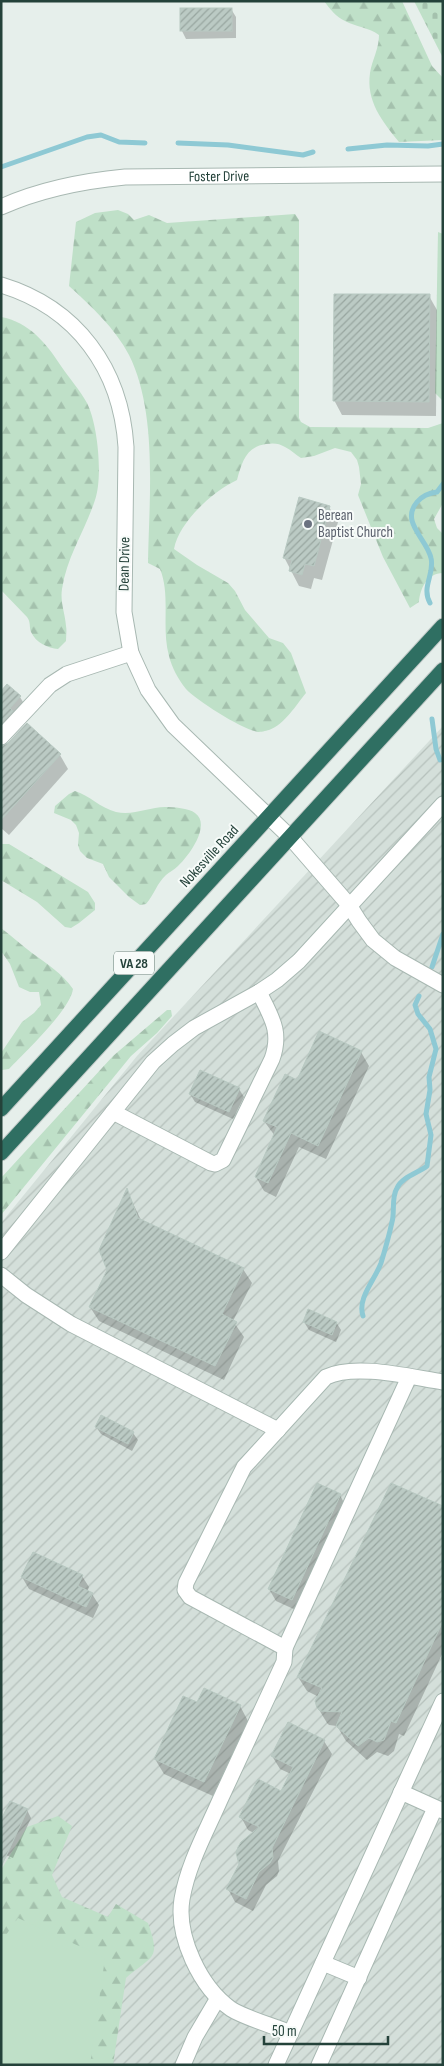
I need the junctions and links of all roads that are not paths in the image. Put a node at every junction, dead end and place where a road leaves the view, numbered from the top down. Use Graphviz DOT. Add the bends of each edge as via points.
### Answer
graph roads {
  1 [pos="443,174"];
  2 [pos="1,208"];
  3 [pos="1,285"];
  4 [pos="443,626"];
  5 [pos="131,653"];
  6 [pos="443,670"];
  7 [pos="1,737"];
  8 [pos="443,804"];
  9 [pos="269,817"];
  10 [pos="290,837"];
  11 [pos="349,905"];
  12 [pos="443,985"];
  13 [pos="259,992"];
  14 [pos="1,1110"];
  15 [pos="113,1112"];
  16 [pos="1,1153"];
  17 [pos="1,1252"];
  18 [pos="1,1275"];
  19 [pos="409,1377"];
  20 [pos="443,1382"];
  21 [pos="278,1430"];
  22 [pos="285,1648"];
  23 [pos="443,1701"];
  24 [pos="401,1792"];
  25 [pos="439,1810"];
  26 [pos="323,1963"];
  27 [pos="359,1978"];
  28 [pos="218,1998"];
  29 [pos="291,2033"];
  30 [pos="183,2065"];
  31 [pos="276,2065"];
  32 [pos="320,2065"];
  1 -- 2 [label="street, Foster Drive" via="126,176 47,190"];
  3 -- 5 [label="street, Dean Drive" via="46,305 73,327 103,366 118,398 126,447 124,612"];
  4 -- 9 [label="highway, Nokesville Road / VA 28"];
  5 -- 7 [label="street" via="59,679"];
  5 -- 9 [label="street, Dean Drive" via="148,690 172,725"];
  6 -- 10 [label="highway, VA 28"];
  8 -- 11 [label="street"];
  9 -- 10 [label="street, Dean Drive"];
  9 -- 14 [label="highway, Nokesville Road / VA 28"];
  10 -- 11 [label="street, Dean Drive"];
  10 -- 16 [label="highway, VA 28"];
  11 -- 12 [label="street, Dean Drive" via="373,940 395,958"];
  11 -- 13 [label="street" via="299,961"];
  13 -- 15 [label="street" via="194,1028 173,1044 153,1062"];
  13 -- 15 [label="street" via="275,1024 277,1042 224,1160 211,1163"];
  15 -- 17 [label="street"];
  18 -- 21 [label="street" via="71,1324"];
  19 -- 20 [label="street"];
  19 -- 21 [label="street" via="363,1370 331,1374 314,1388"];
  19 -- 22 [label="street"];
  21 -- 22 [label="street" via="244,1467 186,1582 185,1590 190,1598"];
  22 -- 28 [label="street" via="284,1662 191,1864 182,1900 184,1940"];
  23 -- 24 [label="street"];
  24 -- 25 [label="street"];
  24 -- 26 [label="street"];
  25 -- 27 [label="street"];
  26 -- 27 [label="street"];
  26 -- 29 [label="street"];
  27 -- 32 [label="street"];
  28 -- 29 [label="street" via="233,2010"];
  28 -- 30 [label="street"];
  29 -- 31 [label="street"];
}
